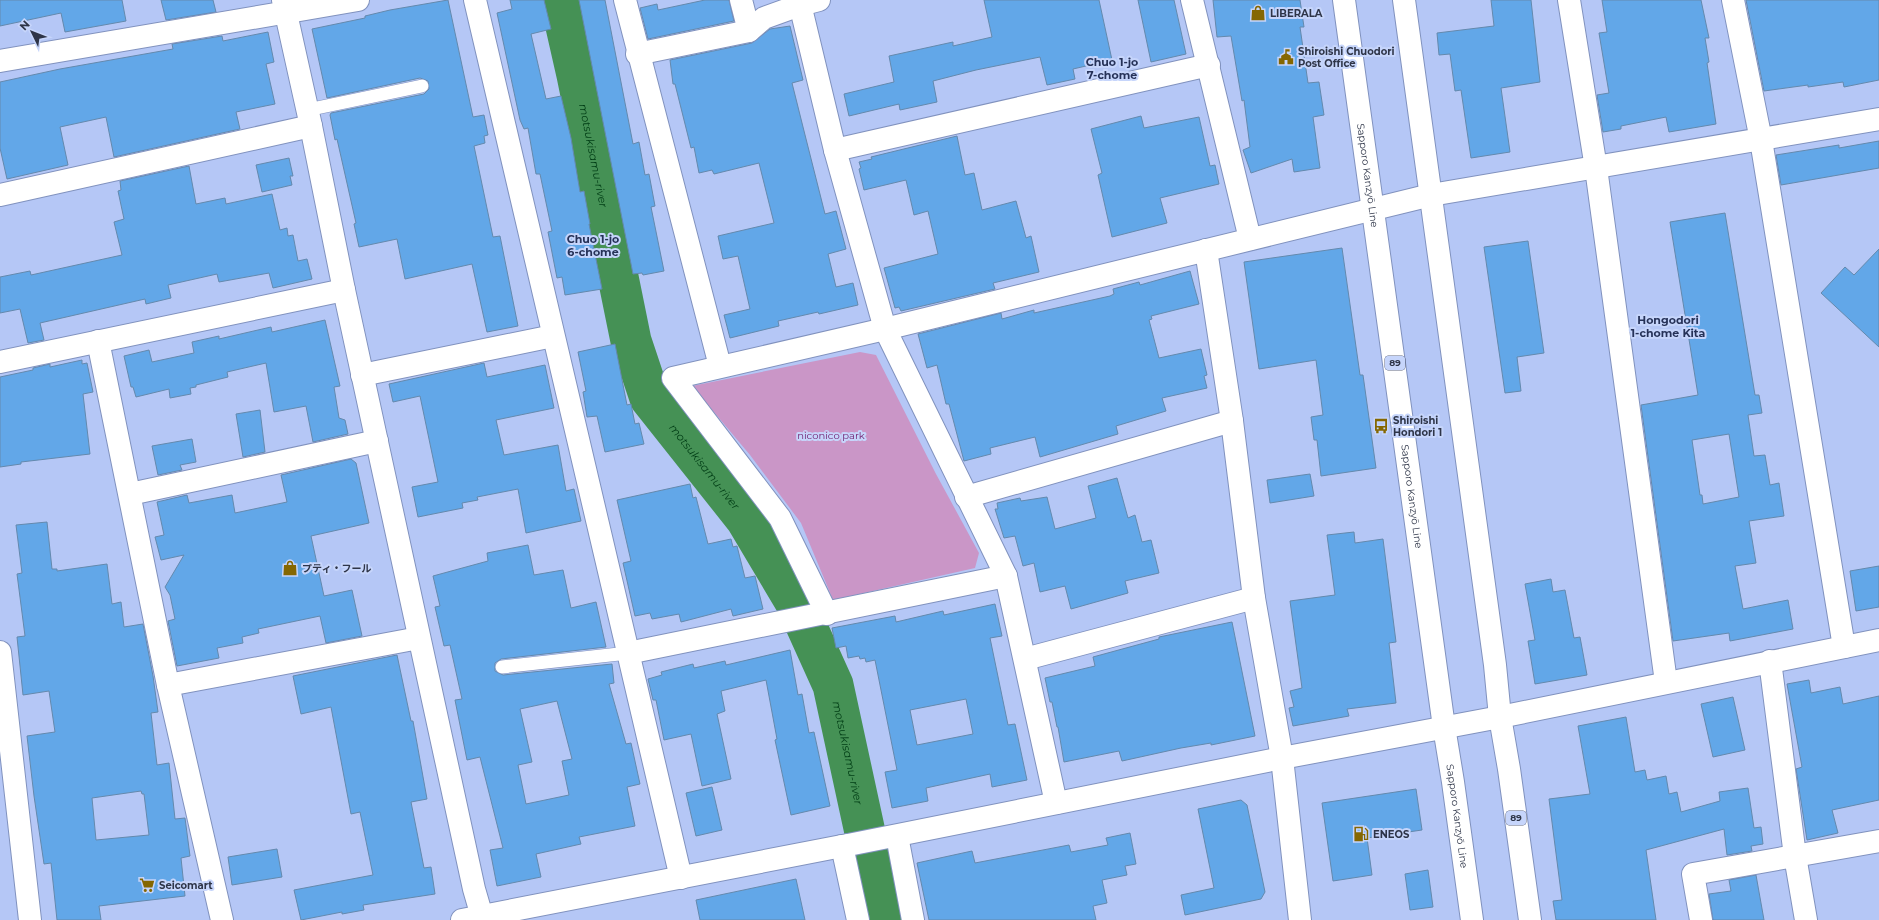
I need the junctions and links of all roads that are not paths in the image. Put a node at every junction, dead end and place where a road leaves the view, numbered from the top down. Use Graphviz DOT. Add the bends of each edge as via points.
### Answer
graph roads {
  1 [pos="358,0"];
  2 [pos="475,0"];
  3 [pos="625,0"];
  4 [pos="741,0"];
  5 [pos="1192,0"];
  6 [pos="1344,0"];
  7 [pos="1404,0"];
  8 [pos="1569,0"];
  9 [pos="1733,0"];
  10 [pos="806,2"];
  11 [pos="284,6"];
  12 [pos="749,31"];
  13 [pos="637,54"];
  14 [pos="0,61"];
  15 [pos="1209,65"];
  16 [pos="422,86"];
  17 [pos="309,118"];
  18 [pos="1879,119"];
  19 [pos="1761,140"];
  20 [pos="835,150"];
  21 [pos="1596,168"];
  22 [pos="0,194"];
  23 [pos="1431,195"];
  24 [pos="1374,208"];
  25 [pos="1250,239"];
  26 [pos="1206,250"];
  27 [pos="344,290"];
  28 [pos="885,330"];
  29 [pos="553,336"];
  30 [pos="98,341"];
  31 [pos="0,362"];
  32 [pos="720,366"];
  33 [pos="362,375"];
  34 [pos="1232,421"];
  35 [pos="377,441"];
  36 [pos="130,494"];
  37 [pos="966,497"];
  38 [pos="1006,576"];
  39 [pos="1254,598"];
  40 [pos="820,615"];
  41 [pos="418,638"];
  42 [pos="1879,640"];
  43 [pos="1844,647"];
  44 [pos="0,652"];
  45 [pos="628,653"];
  46 [pos="1025,659"];
  47 [pos="1770,661"];
  48 [pos="502,667"];
  49 [pos="1666,682"];
  50 [pos="168,685"];
  51 [pos="1500,717"];
  52 [pos="1444,727"];
  53 [pos="1282,758"];
  54 [pos="1056,804"];
  55 [pos="887,838"];
  56 [pos="1879,841"];
  57 [pos="845,845"];
  58 [pos="1795,856"];
  59 [pos="681,878"];
  60 [pos="475,919"];
  61 [pos="854,919"];
  62 [pos="1297,919"];
  63 [pos="30,920"];
  64 [pos="222,920"];
  65 [pos="913,920"];
  66 [pos="1472,920"];
  67 [pos="1530,920"];
  68 [pos="1701,920"];
  69 [pos="1806,920"];
  1 -- 11 [label="street"];
  2 -- 29 [label="street"];
  3 -- 13 [label="street"];
  4 -- 12 [label="street"];
  5 -- 15 [label="street"];
  6 -- 24 [label="street, Sapporo Kanzyō Line / 89"];
  7 -- 23 [label="street, 89"];
  8 -- 21 [label="street"];
  9 -- 19 [label="street"];
  10 -- 12 [label="street" via="764,18"];
  10 -- 20 [label="street"];
  11 -- 14 [label="street"];
  11 -- 17 [label="street"];
  12 -- 13 [label="street"];
  13 -- 32 [label="street"];
  15 -- 20 [label="street"];
  15 -- 25 [label="street"];
  16 -- 17 [label="lane"];
  17 -- 22 [label="street"];
  17 -- 27 [label="street"];
  18 -- 19 [label="street"];
  19 -- 21 [label="street"];
  19 -- 43 [label="street"];
  20 -- 28 [label="street"];
  21 -- 23 [label="street"];
  21 -- 49 [label="street"];
  23 -- 24 [label="street"];
  23 -- 51 [label="street, 89"];
  24 -- 25 [label="street"];
  24 -- 52 [label="street, Sapporo Kanzyō Line / 89"];
  25 -- 26 [label="street"];
  26 -- 28 [label="street"];
  26 -- 34 [label="street"];
  27 -- 30 [label="street"];
  27 -- 33 [label="street"];
  28 -- 32 [label="street"];
  28 -- 37 [label="street"];
  29 -- 33 [label="street"];
  29 -- 45 [label="street"];
  30 -- 31 [label="street"];
  30 -- 36 [label="street"];
  32 -- 40 [label="street" via="673,378 780,518"];
  33 -- 35 [label="street"];
  34 -- 37 [label="street"];
  34 -- 39 [label="street"];
  35 -- 36 [label="street"];
  35 -- 41 [label="street"];
  36 -- 50 [label="street"];
  37 -- 38 [label="street"];
  38 -- 40 [label="street"];
  38 -- 46 [label="street"];
  39 -- 46 [label="street"];
  39 -- 53 [label="street"];
  40 -- 45 [label="street"];
  41 -- 50 [label="street"];
  41 -- 60 [label="street"];
  42 -- 43 [label="street"];
  43 -- 47 [label="street"];
  44 -- 63 [label="street"];
  45 -- 48 [label="lane"];
  45 -- 59 [label="street"];
  46 -- 54 [label="street"];
  47 -- 49 [label="street"];
  47 -- 58 [label="street"];
  49 -- 51 [label="street"];
  50 -- 64 [label="street"];
  51 -- 52 [label="street"];
  51 -- 67 [label="street, 89"];
  52 -- 53 [label="street"];
  52 -- 66 [label="street, Sapporo Kanzyō Line / 89"];
  53 -- 54 [label="street"];
  53 -- 62 [label="street"];
  54 -- 55 [label="street"];
  55 -- 57 [label="street"];
  55 -- 65 [label="street"];
  56 -- 58 [label="street"];
  57 -- 59 [label="street"];
  57 -- 61 [label="street"];
  58 -- 68 [label="street" via="1693,874"];
  58 -- 69 [label="street"];
  59 -- 60 [label="street"];
}
